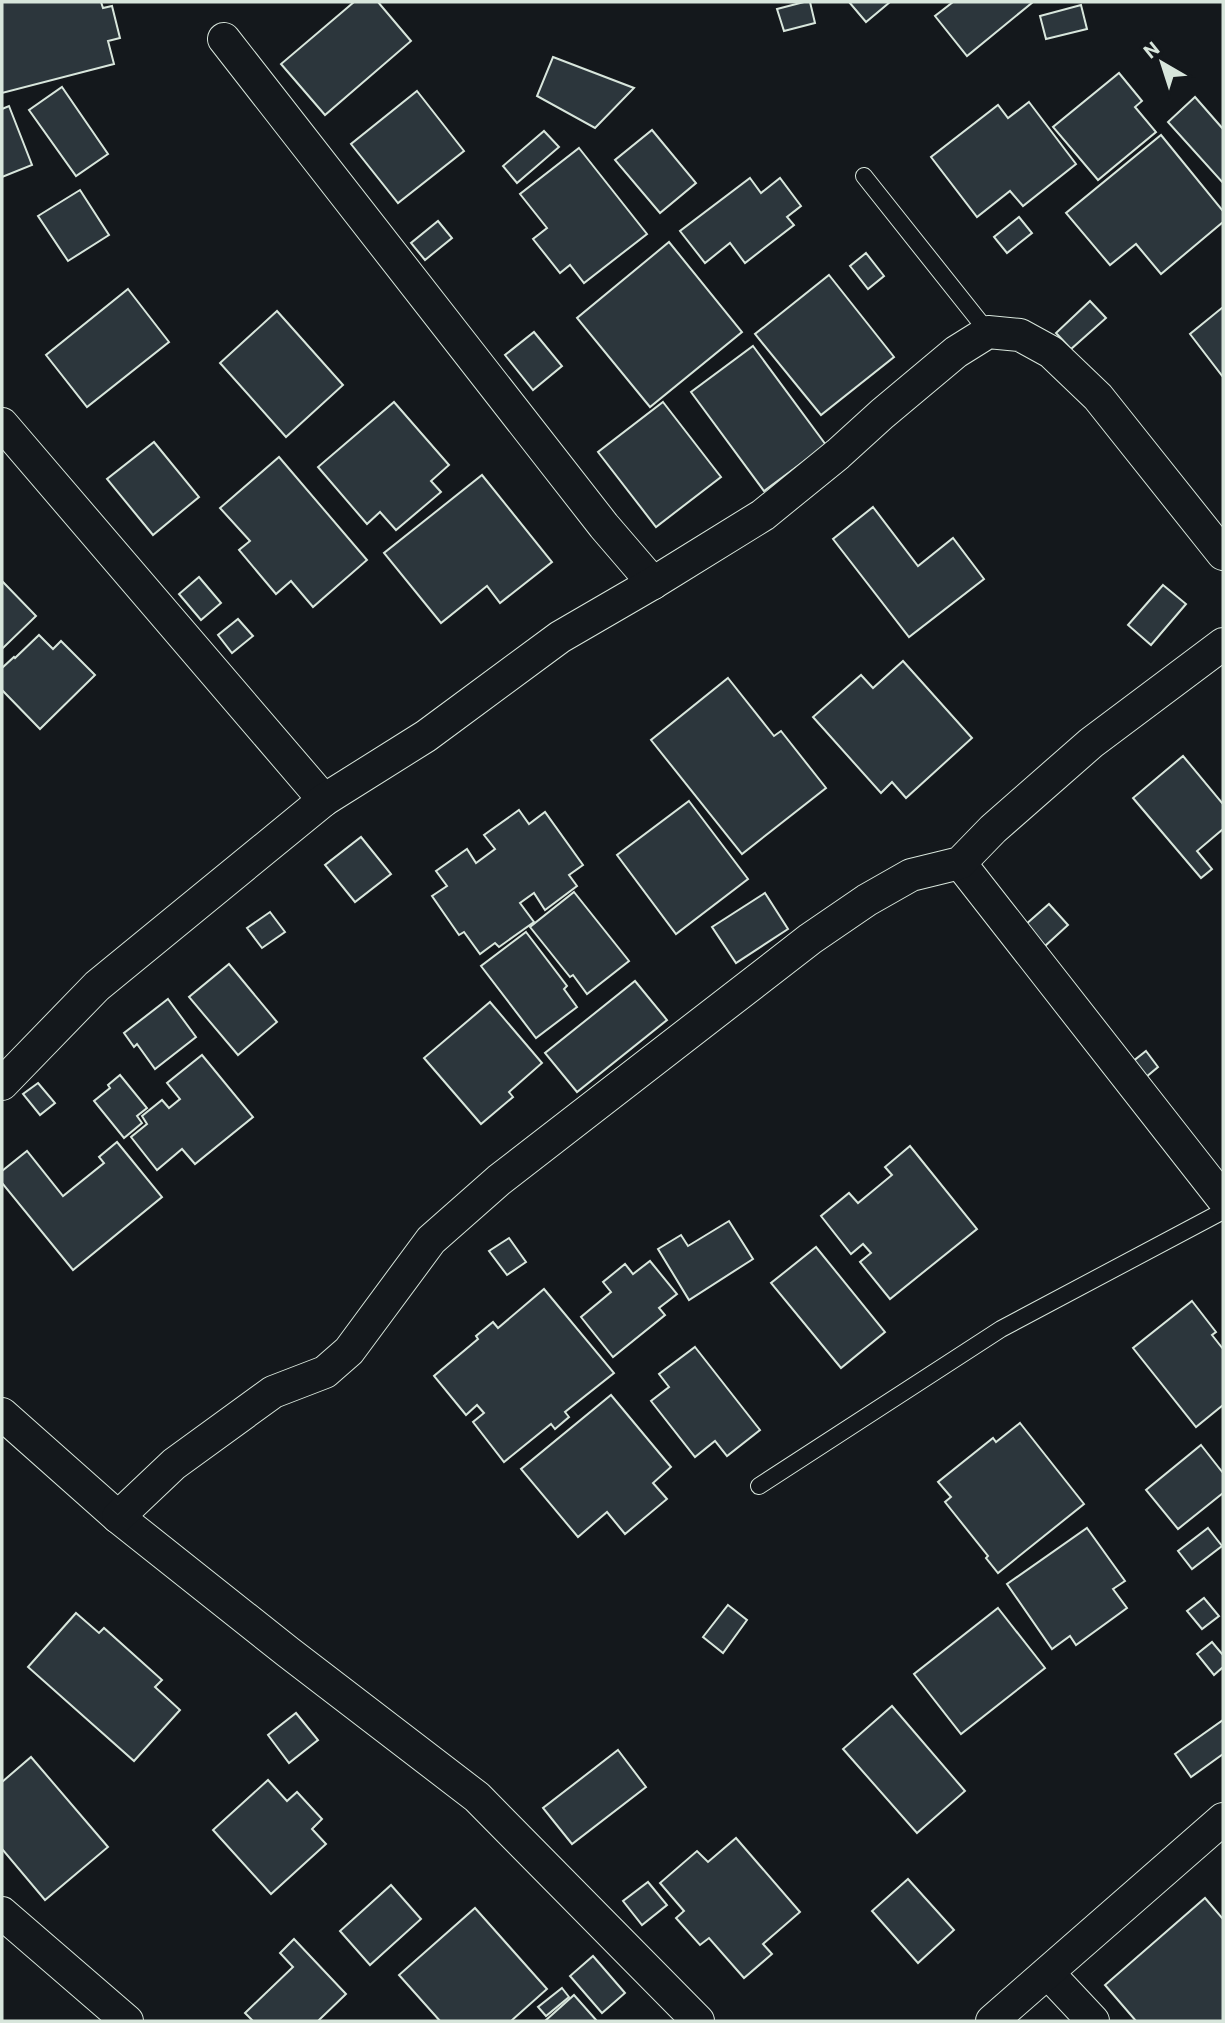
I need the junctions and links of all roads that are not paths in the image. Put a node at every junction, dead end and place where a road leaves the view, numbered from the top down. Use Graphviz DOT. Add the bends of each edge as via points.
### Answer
graph roads {
  1 [pos="224,39"];
  2 [pos="864,176"];
  3 [pos="988,332"];
  4 [pos="2,424"];
  5 [pos="2,446"];
  6 [pos="29,479"];
  7 [pos="1223,554"];
  8 [pos="653,583"];
  9 [pos="1223,644"];
  10 [pos="324,800"];
  11 [pos="960,863"];
  12 [pos="2,1084"];
  13 [pos="1223,1199"];
  14 [pos="1223,1210"];
  15 [pos="2,1414"];
  16 [pos="759,1486"];
  17 [pos="118,1517"];
  18 [pos="1223,1819"];
  19 [pos="2,1913"];
  20 [pos="1048,1973"];
  21 [pos="127,2021"];
  22 [pos="698,2021"];
  23 [pos="992,2021"];
  24 [pos="1093,2021"];
  1 -- 8 [label="street"];
  2 -- 3 [label="lane"];
  3 -- 7 [label="street" via="1020,335 1051,352 1098,397"];
  3 -- 8 [label="street" via="956,352 763,515"];
  4 -- 10 [label="street"];
  5 -- 6 [label="street"];
  8 -- 10 [label="street" via="560,637 426,736"];
  9 -- 11 [label="street" via="1091,743"];
  10 -- 12 [label="street" via="97,986"];
  11 -- 13 [label="street"];
  11 -- 17 [label="street" via="911,875 867,900 678,1040 499,1180 431,1240 349,1351 325,1372 273,1392 174,1464"];
  14 -- 16 [label="lane" via="1001,1329"];
  15 -- 17 [label="street"];
  17 -- 22 [label="street" via="477,1797"];
  18 -- 20 [label="street"];
  19 -- 21 [label="street"];
  20 -- 23 [label="street"];
  20 -- 24 [label="street"];
}
